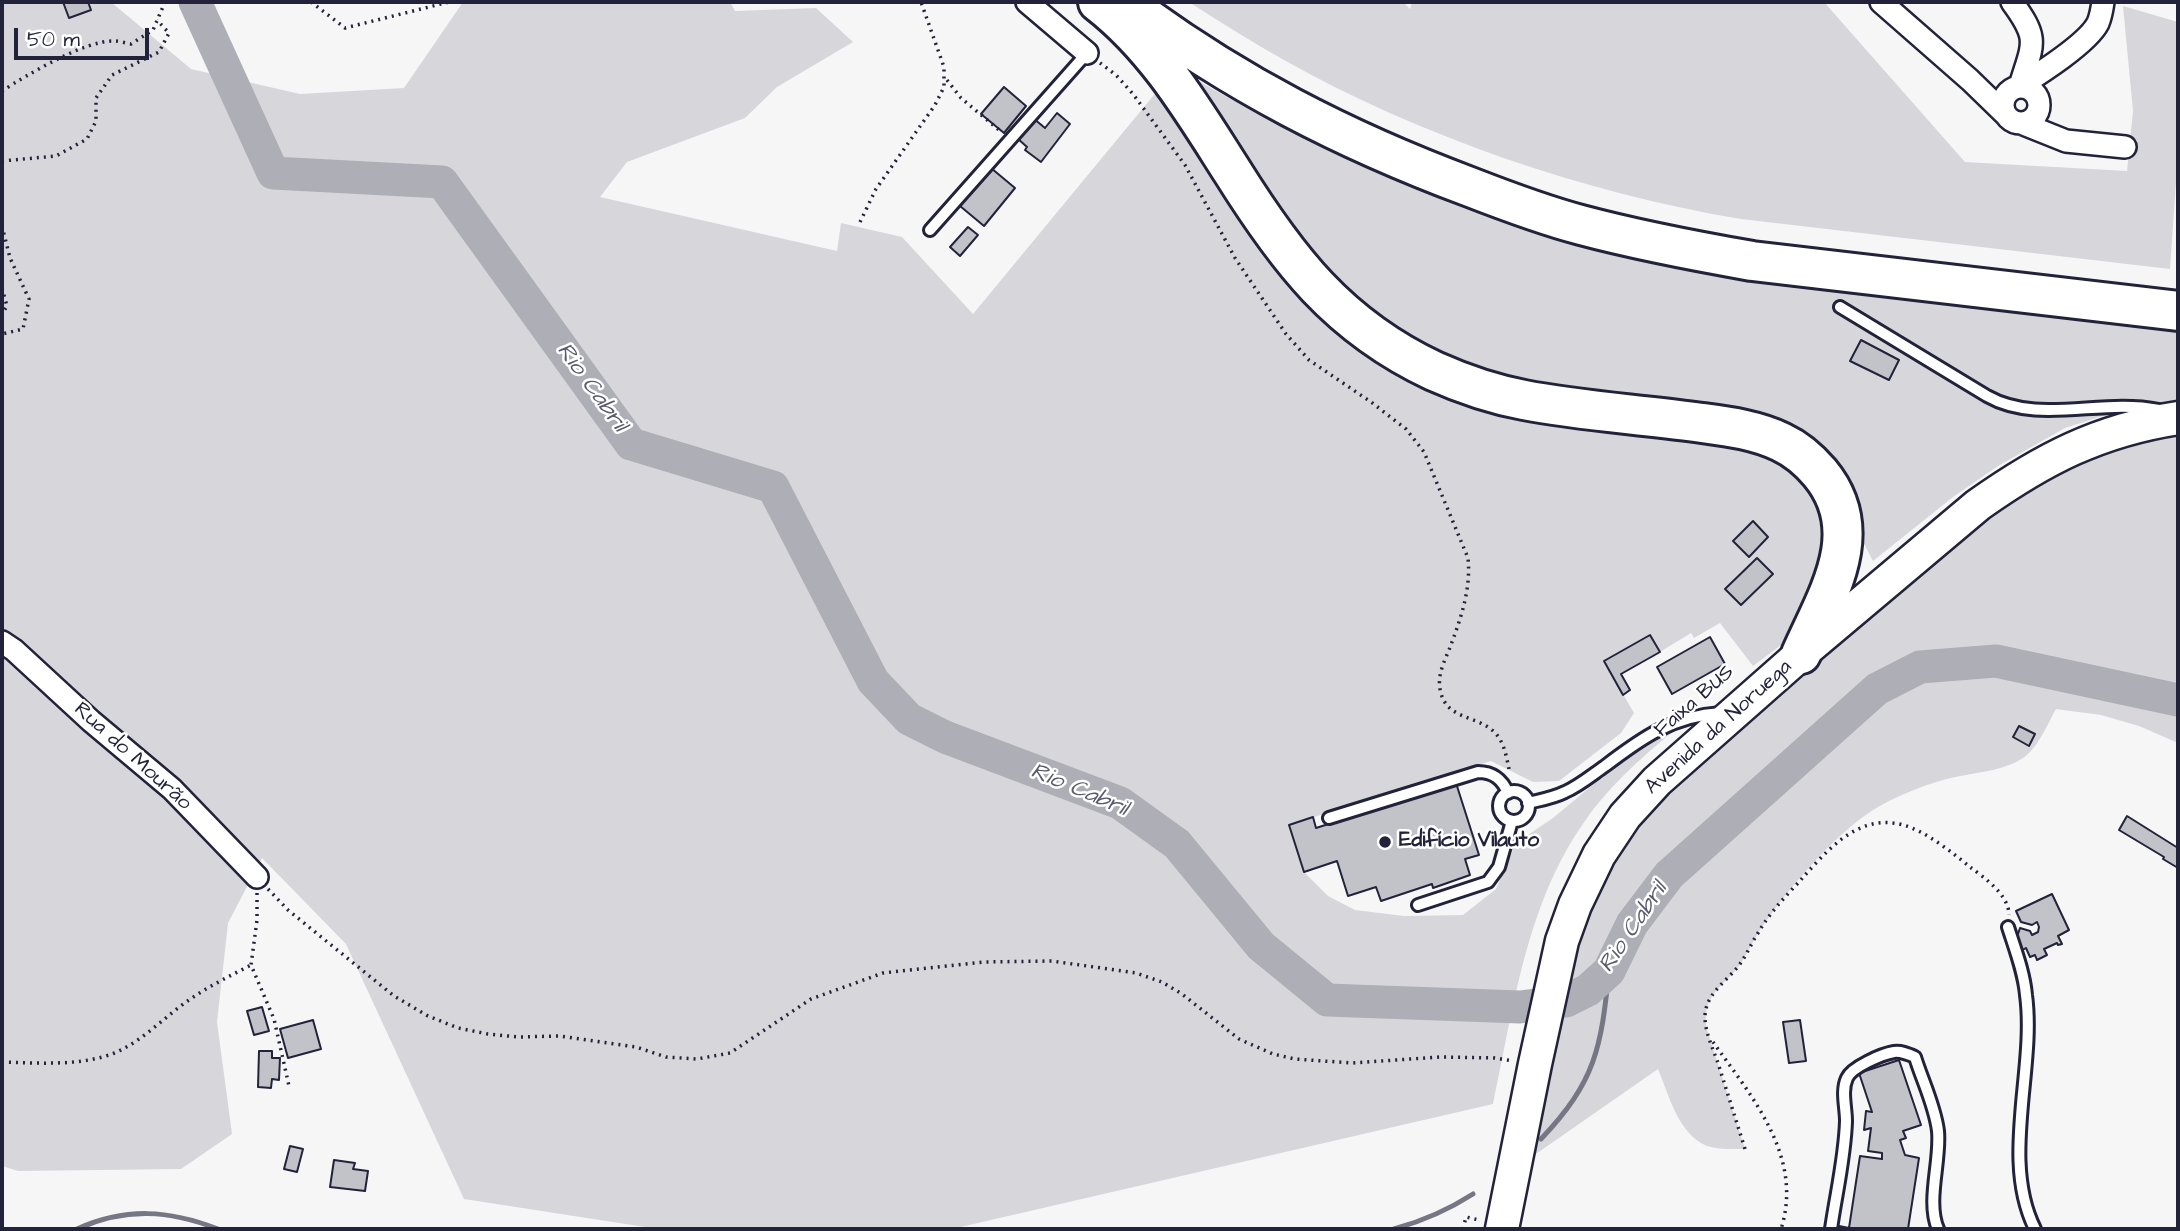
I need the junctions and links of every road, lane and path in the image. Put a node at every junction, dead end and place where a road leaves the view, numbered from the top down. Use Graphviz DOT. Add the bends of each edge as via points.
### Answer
graph roads {
  1 [pos="165,2"];
  2 [pos="311,2"];
  3 [pos="450,2"];
  4 [pos="921,2"];
  5 [pos="1027,2"];
  6 [pos="1098,2"];
  7 [pos="1125,2"];
  8 [pos="1162,2"];
  9 [pos="1881,2"];
  10 [pos="2012,2"];
  11 [pos="2103,2"];
  12 [pos="158,20"];
  13 [pos="1087,52"];
  14 [pos="2045,70"];
  15 [pos="945,78"];
  16 [pos="1970,80"];
  17 [pos="2014,88"];
  18 [pos="2,91"];
  19 [pos="2038,104"];
  20 [pos="2013,119"];
  21 [pos="2050,134"];
  22 [pos="1010,140"];
  23 [pos="2125,147"];
  24 [pos="2,161"];
  25 [pos="860,222"];
  26 [pos="2,226"];
  27 [pos="930,230"];
  28 [pos="2044,276"];
  29 [pos="2178,284"];
  30 [pos="2,288"];
  31 [pos="2178,296"];
  32 [pos="1840,307"];
  33 [pos="2178,311"];
  34 [pos="2,314"];
  35 [pos="2,334"];
  36 [pos="2170,413"];
  37 [pos="2118,418"];
  38 [pos="1811,632"];
  39 [pos="2,642"];
  40 [pos="1725,709"];
  41 [pos="1693,730"];
  42 [pos="1510,792"];
  43 [pos="1528,803"];
  44 [pos="1329,818"];
  45 [pos="1512,821"];
  46 [pos="257,877"];
  47 [pos="1418,905"];
  48 [pos="2008,927"];
  49 [pos="251,965"];
  50 [pos="1709,1038"];
  51 [pos="2,1062"];
  52 [pos="1535,1064"];
  53 [pos="289,1086"];
  54 [pos="1745,1149"];
  55 [pos="1463,1229"];
  56 [pos="1481,1229"];
  57 [pos="1502,1229"];
  58 [pos="1781,1229"];
  59 [pos="1831,1229"];
  60 [pos="1938,1229"];
  61 [pos="2035,1229"];
  1 -- 12 [label="path"];
  2 -- 3 [label="path" via="345,27"];
  4 -- 15 [label="path"];
  5 -- 13 [label="street"];
  6 -- 38 [label="highway" via="1151,51 1303,273 1372,336 1432,370 1496,394 1743,429 1798,451 1821,475 1844,524 1837,572"];
  7 -- 33 [label="highway" via="1220,68 1323,125 1432,173 1578,224 1752,261"];
  8 -- 28 [label="highway" via="1279,78 1366,124 1559,199 1676,229 1759,244"];
  9 -- 16 [label="street"];
  10 -- 17 [label="street" via="2032,34 2031,50"];
  11 -- 14 [label="street" via="2097,26"];
  12 -- 18 [label="path" via="153,30 131,44 113,40 85,47"];
  12 -- 24 [label="path" via="169,33 159,52 112,75 96,98 96,121 87,139 56,156"];
  13 -- 22 [label="lane"];
  13 -- 42 [label="path" via="1116,75 1163,132 1235,258 1286,334 1309,360 1406,429 1424,452 1470,573 1439,686 1451,709 1492,730 1501,741"];
  14 -- 17 [label="street"];
  14 -- 19 [label="street"];
  15 -- 22 [label="path"];
  15 -- 25 [label="path" via="942,94 876,189"];
  16 -- 17 [label="street"];
  16 -- 20 [label="street"];
  17 -- 19 [label="street" via="2031,89"];
  17 -- 20 [label="street" via="2002,102"];
  19 -- 20 [label="street" via="2032,119"];
  19 -- 21 [label="street"];
  20 -- 21 [label="street"];
  21 -- 23 [label="street"];
  22 -- 27 [label="lane"];
  26 -- 35 [label="path" via="29,299 23,330"];
  28 -- 29 [label="highway" via="2087,275"];
  28 -- 31 [label="highway"];
  30 -- 34 [label="path" via="7,306"];
  32 -- 36 [label="lane" via="2007,406 2028,410 2120,406"];
  36 -- 37 [label="lane"];
  36 -- 38 [label="main road, Avenida da Noruega" via="2077,445 2017,477"];
  38 -- 40 [label="main road, Avenida da Noruega"];
  39 -- 46 [label="street, Rua do Mourão" via="172,789"];
  40 -- 41 [label="lane, Faixa BUS"];
  40 -- 43 [label="lane" via="1666,725 1576,786"];
  40 -- 52 [label="main road, Avenida da Noruega" via="1625,817 1600,855 1562,941"];
  42 -- 43 [label="lane" via="1524,796"];
  42 -- 44 [label="lane" via="1496,776 1478,772"];
  42 -- 45 [label="lane" via="1500,802 1500,810"];
  43 -- 45 [label="lane" via="1525,816"];
  45 -- 47 [label="lane" via="1499,867 1488,881"];
  46 -- 49 [label="path"];
  46 -- 52 [label="path" via="288,910 394,996 428,1016 488,1034 559,1036 636,1047 666,1058 697,1059 730,1053 811,999 883,973 983,962 1052,961 1136,973 1163,982 1239,1039 1295,1059 1352,1063 1495,1058"];
  48 -- 50 [label="path" via="2009,906 1965,862 1918,831 1887,822 1870,824 1830,847 1775,908 1738,967 1711,997 1705,1016"];
  48 -- 61 [label="lane" via="2026,996 2021,1190"];
  49 -- 51 [label="path" via="209,987 112,1054 62,1063"];
  49 -- 53 [label="path" via="274,1019"];
  50 -- 54 [label="path"];
  50 -- 58 [label="path" via="1758,1106 1778,1144 1787,1192"];
  52 -- 57 [label="main road, Avenida da Noruega"];
  55 -- 56 [label="path" via="1466,1217 1483,1221"];
  59 -- 60 [label="lane" via="1846,1122 1847,1076 1854,1068 1894,1052 1914,1057 1935,1119"];
}
